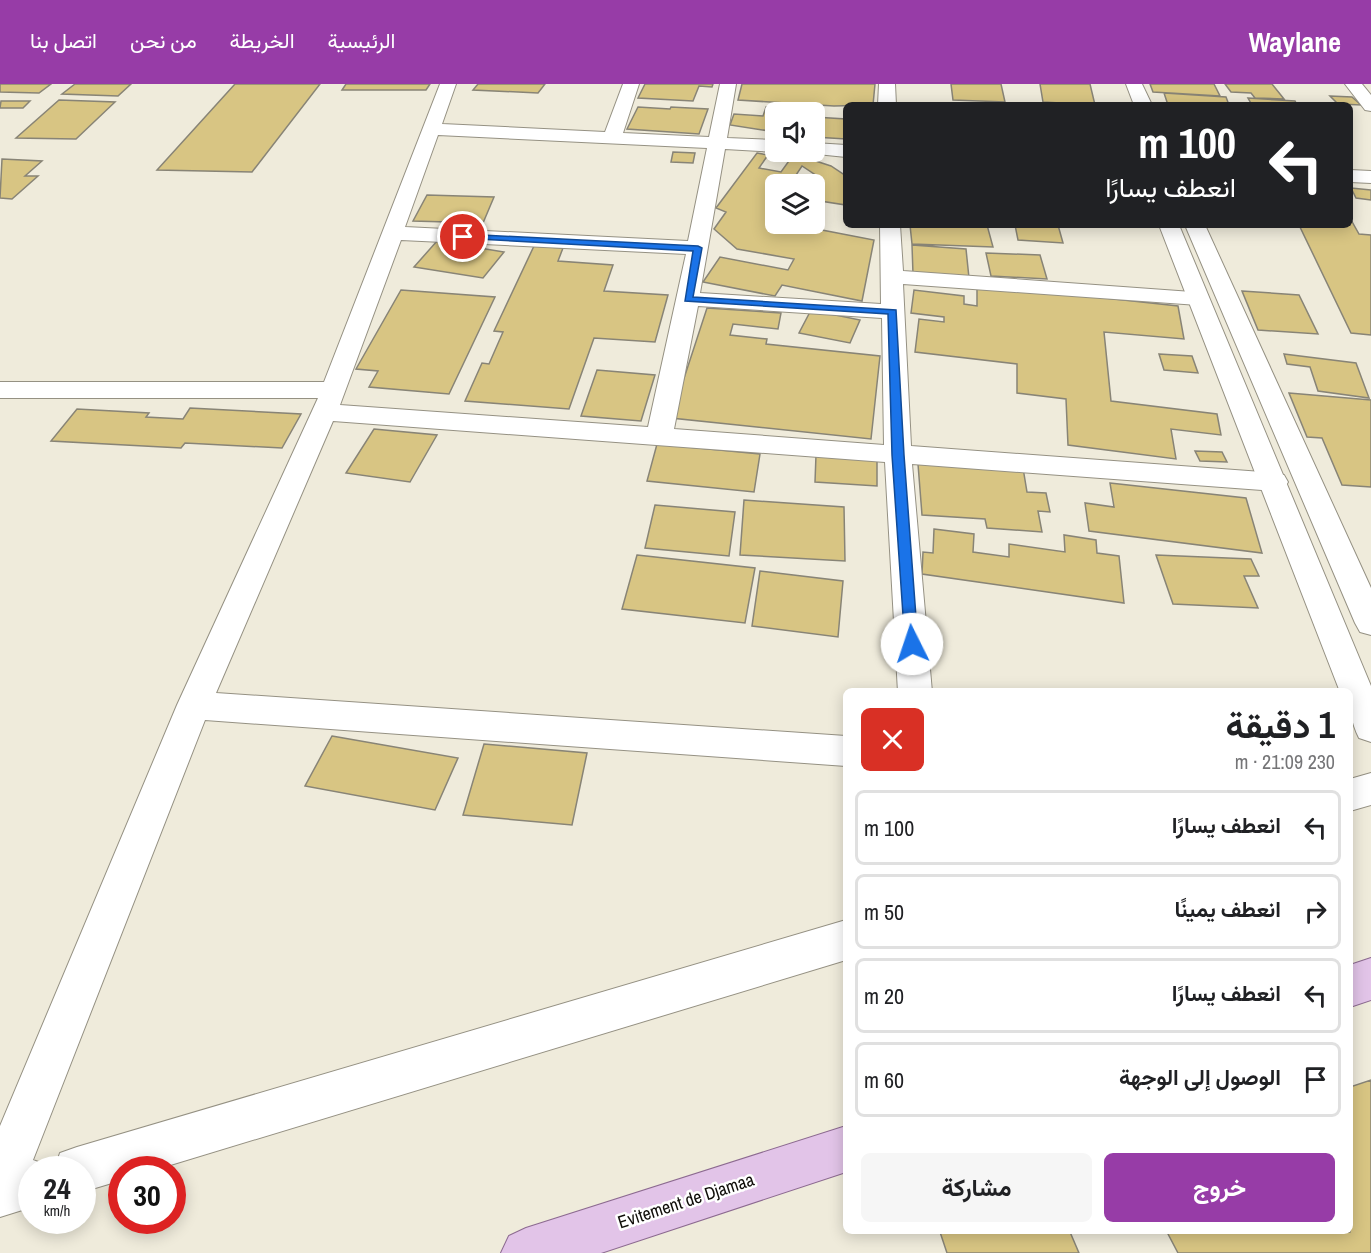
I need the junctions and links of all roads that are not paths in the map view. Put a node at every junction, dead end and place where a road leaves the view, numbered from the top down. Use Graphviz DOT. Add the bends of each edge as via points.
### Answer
graph roads {
  1 [pos="448,84"];
  2 [pos="631,84"];
  3 [pos="728,84"];
  4 [pos="887,84"];
  5 [pos="1134,84"];
  6 [pos="1353,84"];
  7 [pos="887,102"];
  8 [pos="1142,102"];
  9 [pos="1371,106"];
  10 [pos="430,129"];
  11 [pos="612,137"];
  12 [pos="718,143"];
  13 [pos="765,145"];
  14 [pos="825,150"];
  15 [pos="843,151"];
  16 [pos="1353,176"];
  17 [pos="1371,177"];
  18 [pos="890,228"];
  19 [pos="1170,228"];
  20 [pos="1196,228"];
  21 [pos="392,233"];
  22 [pos="698,248"];
  23 [pos="892,277"];
  24 [pos="1198,298"];
  25 [pos="688,299"];
  26 [pos="893,312"];
  27 [pos="0,390"];
  28 [pos="330,401"];
  29 [pos="659,436"];
  30 [pos="898,455"];
  31 [pos="1275,482"];
  32 [pos="1371,623"];
  33 [pos="915,688"];
  34 [pos="194,705"];
  35 [pos="1371,728"];
  36 [pos="843,752"];
  37 [pos="1371,789"];
  38 [pos="1353,794"];
  39 [pos="843,941"];
  40 [pos="1371,979"];
  41 [pos="1353,985"];
  42 [pos="843,1150"];
  43 [pos="96,1164"];
  44 [pos="0,1183"];
  45 [pos="18,1188"];
  46 [pos="0,1193"];
  47 [pos="527,1253"];
  1 -- 10 [label="street"];
  2 -- 11 [label="street"];
  3 -- 12 [label="street"];
  4 -- 7 [label="street"];
  5 -- 8 [label="street"];
  6 -- 9 [label="street"];
  10 -- 11 [label="street"];
  10 -- 21 [label="street"];
  11 -- 12 [label="street"];
  12 -- 13 [label="street"];
  12 -- 22 [label="street"];
  14 -- 15 [label="street"];
  16 -- 17 [label="street"];
  18 -- 23 [label="street"];
  19 -- 24 [label="street"];
  20 -- 32 [label="street"];
  21 -- 22 [label="street"];
  21 -- 28 [label="street"];
  22 -- 25 [label="street"];
  23 -- 24 [label="street"];
  23 -- 26 [label="street"];
  24 -- 31 [label="street"];
  25 -- 26 [label="street"];
  25 -- 29 [label="street"];
  26 -- 30 [label="street"];
  27 -- 28 [label="street"];
  28 -- 29 [label="street"];
  28 -- 34 [label="street"];
  29 -- 30 [label="street"];
  30 -- 31 [label="street"];
  30 -- 33 [label="street"];
  31 -- 35 [label="street"];
  34 -- 36 [label="street"];
  34 -- 44 [label="street"];
  37 -- 38 [label="street"];
  39 -- 43 [label="street"];
  40 -- 41 [label="main road"];
  42 -- 47 [label="main road, Evitement de Djamaa"];
  45 -- 46 [label="street"];
}
